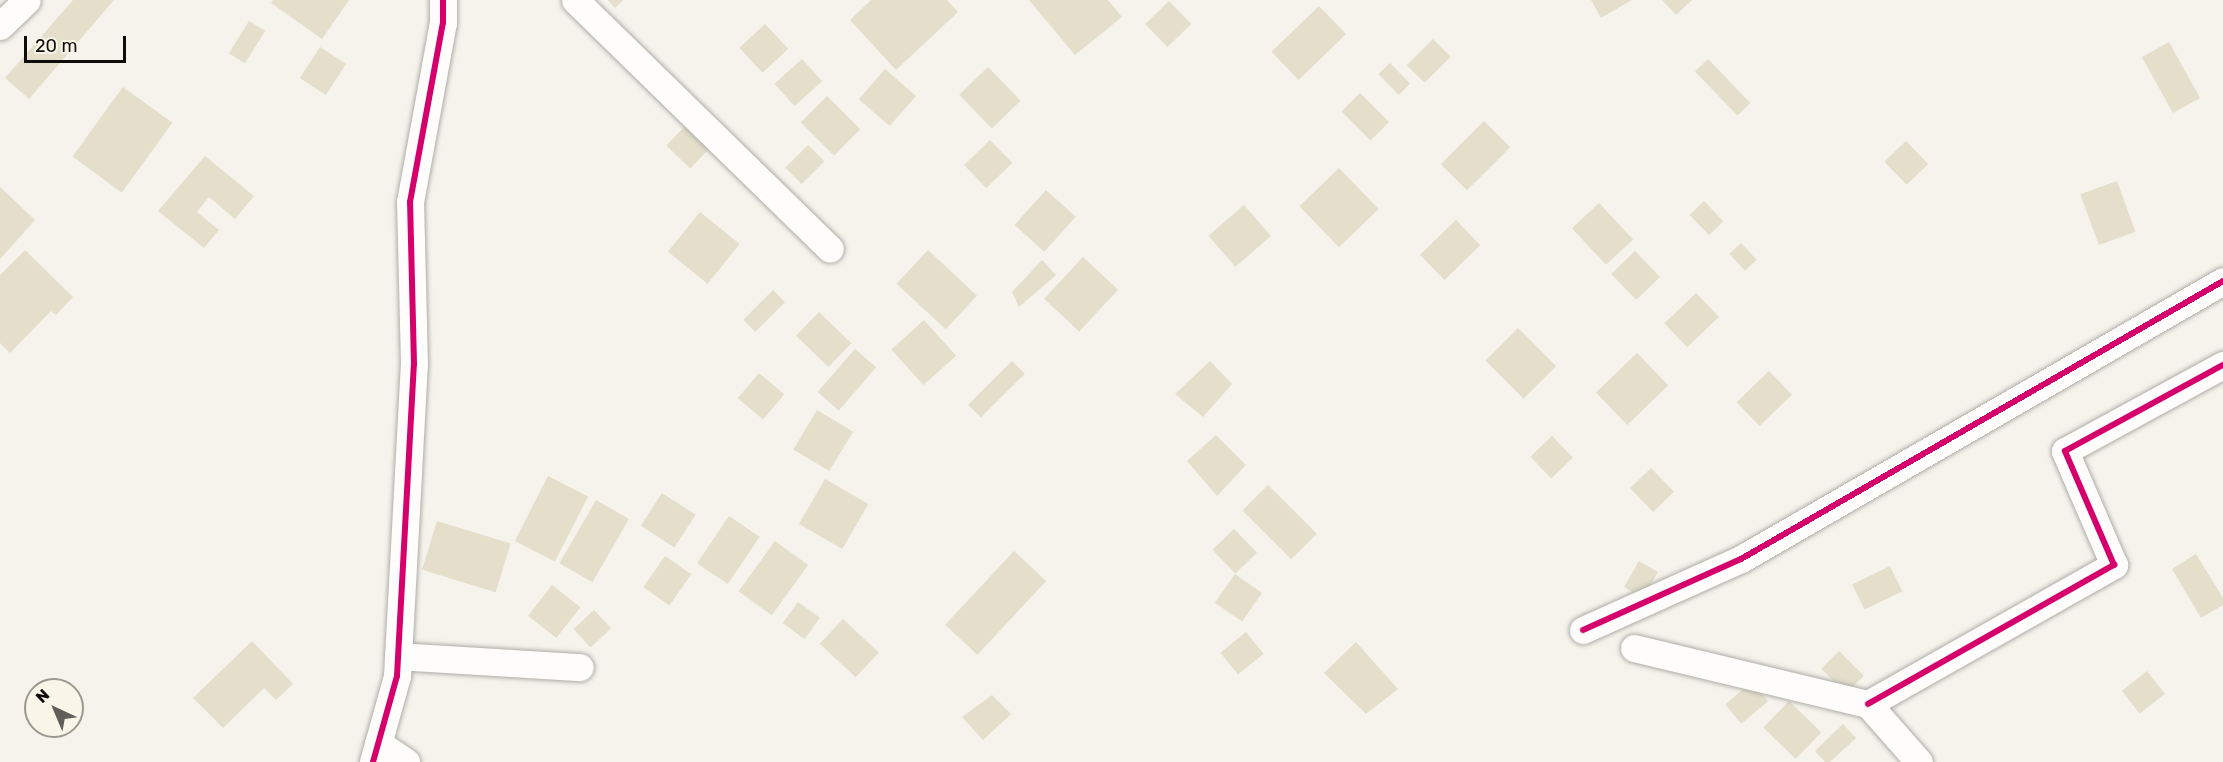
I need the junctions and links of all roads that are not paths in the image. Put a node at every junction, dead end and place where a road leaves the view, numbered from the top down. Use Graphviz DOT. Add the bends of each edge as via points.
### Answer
graph roads {
  1 [pos="27,0"];
  2 [pos="443,0"];
  3 [pos="574,0"];
  4 [pos="0,26"];
  5 [pos="830,249"];
  6 [pos="2223,281"];
  7 [pos="2223,365"];
  8 [pos="1583,630"];
  9 [pos="1634,648"];
  10 [pos="398,656"];
  11 [pos="580,667"];
  12 [pos="1868,704"];
  13 [pos="375,752"];
  14 [pos="406,762"];
  15 [pos="1919,762"];
  1 -- 4 [label="street"];
  2 -- 10 [label="street" via="443,23 410,202 414,364"];
  3 -- 5 [label="street"];
  6 -- 8 [label="street" via="1741,559"];
  7 -- 12 [label="street" via="2066,451 2114,565"];
  9 -- 12 [label="street"];
  10 -- 11 [label="street"];
  10 -- 13 [label="street" via="397,676"];
  12 -- 15 [label="street"];
  13 -- 14 [label="street"];
}
